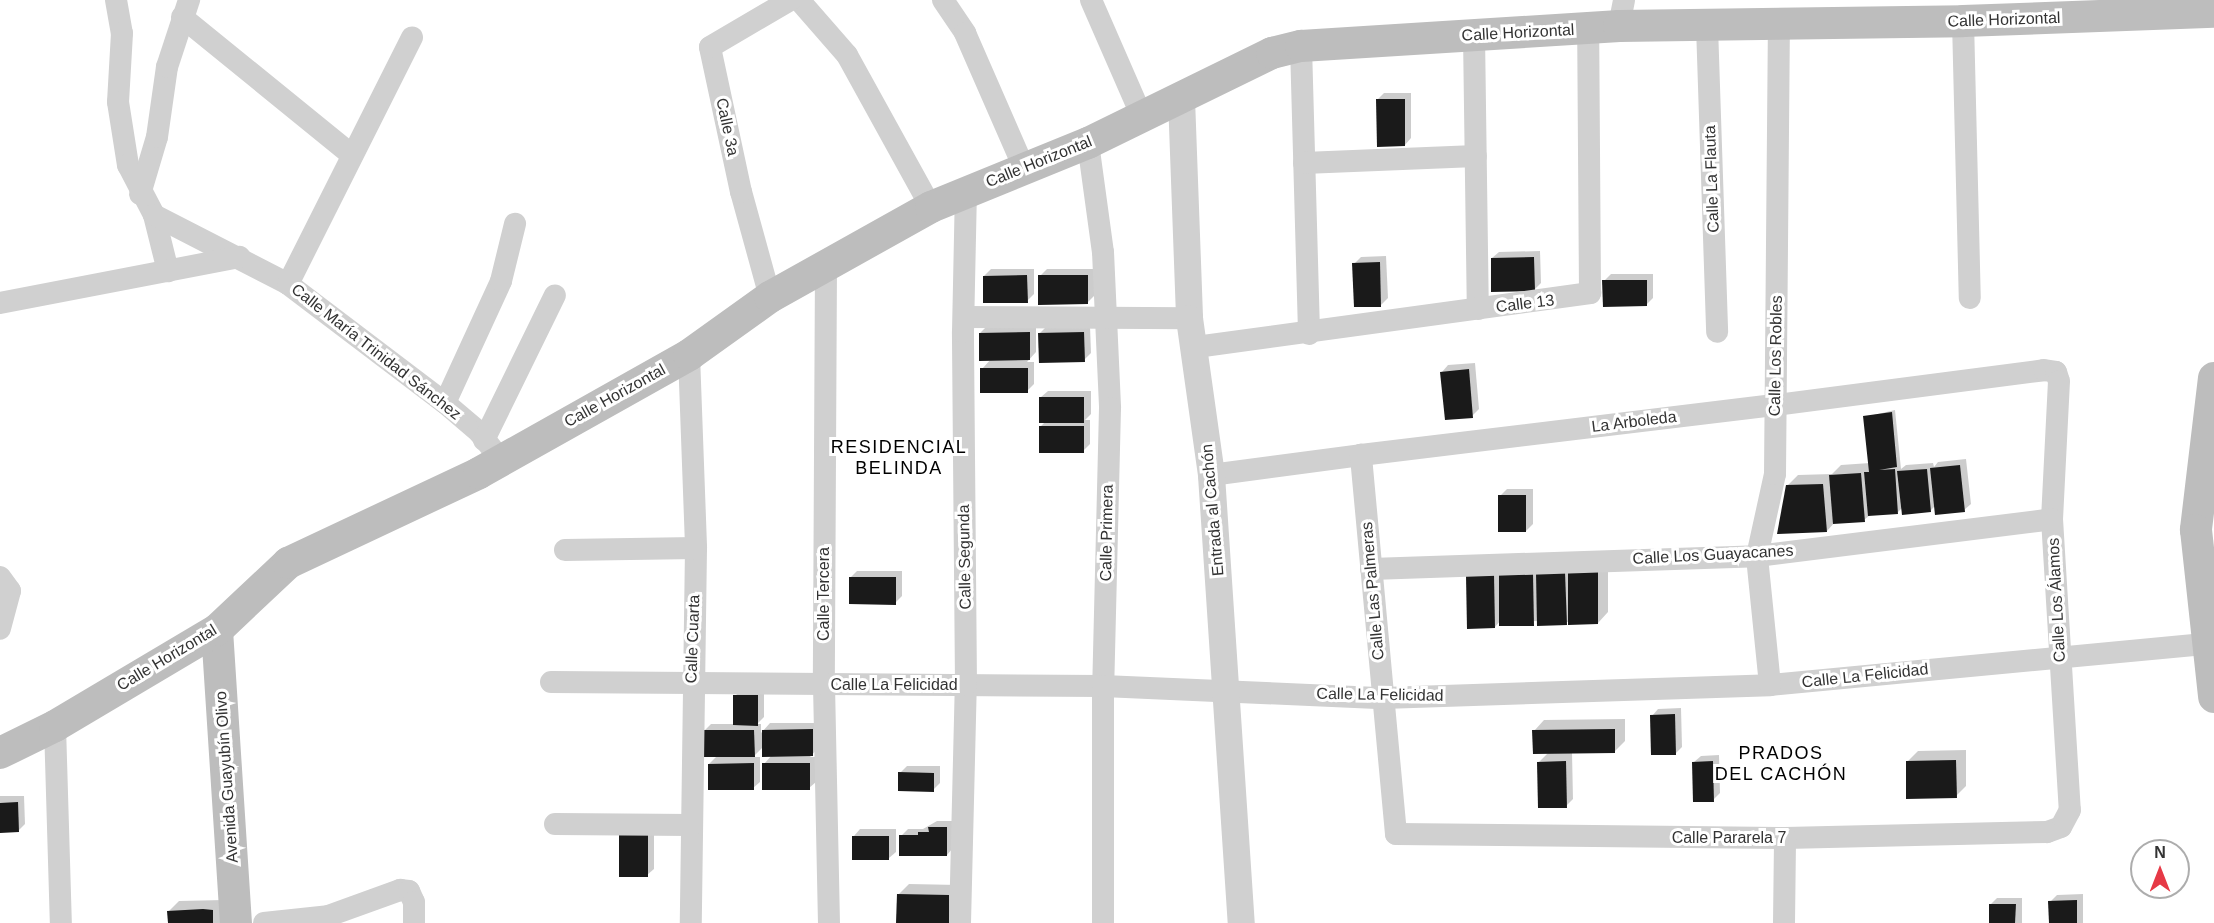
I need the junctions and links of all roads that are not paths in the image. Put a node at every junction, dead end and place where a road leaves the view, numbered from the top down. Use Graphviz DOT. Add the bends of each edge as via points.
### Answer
graph roads {
  1 [pos="116,0"];
  2 [pos="790,0"];
  3 [pos="799,0"];
  4 [pos="942,0"];
  5 [pos="1091,0"];
  6 [pos="186,8"];
  7 [pos="2083,8"];
  8 [pos="2214,12"];
  9 [pos="1622,13"];
  10 [pos="1963,21"];
  11 [pos="1779,25"];
  12 [pos="1707,26"];
  13 [pos="1588,28"];
  14 [pos="1474,35"];
  15 [pos="412,36"];
  16 [pos="1301,46"];
  17 [pos="1181,98"];
  18 [pos="1143,117"];
  19 [pos="1088,143"];
  20 [pos="351,155"];
  21 [pos="1476,156"];
  22 [pos="1304,163"];
  23 [pos="1024,168"];
  24 [pos="966,191"];
  25 [pos="140,194"];
  26 [pos="931,207"];
  27 [pos="154,215"];
  28 [pos="515,224"];
  29 [pos="240,257"];
  30 [pos="826,265"];
  31 [pos="168,271"];
  32 [pos="288,284"];
  33 [pos="555,295"];
  34 [pos="770,297"];
  35 [pos="1,298"];
  36 [pos="1970,298"];
  37 [pos="1478,309"];
  38 [pos="964,317"];
  39 [pos="1190,318"];
  40 [pos="1106,320"];
  41 [pos="1718,332"];
  42 [pos="1309,334"];
  43 [pos="1196,347"];
  44 [pos="688,355"];
  45 [pos="2056,372"];
  46 [pos="2214,378"];
  47 [pos="445,403"];
  48 [pos="1776,405"];
  49 [pos="493,450"];
  50 [pos="1360,455"];
  51 [pos="1211,475"];
  52 [pos="2052,519"];
  53 [pos="696,548"];
  54 [pos="565,550"];
  55 [pos="1757,556"];
  56 [pos="1371,570"];
  57 [pos="0,577"];
  58 [pos="0,629"];
  59 [pos="217,630"];
  60 [pos="2206,644"];
  61 [pos="2060,656"];
  62 [pos="551,682"];
  63 [pos="692,684"];
  64 [pos="824,685"];
  65 [pos="1770,685"];
  66 [pos="966,686"];
  67 [pos="1103,686"];
  68 [pos="1227,689"];
  69 [pos="2214,697"];
  70 [pos="1383,698"];
  71 [pos="55,726"];
  72 [pos="0,753"];
  73 [pos="555,824"];
  74 [pos="691,825"];
  75 [pos="2061,827"];
  76 [pos="1396,834"];
  77 [pos="1785,838"];
  78 [pos="414,912"];
  79 [pos="60,923"];
  80 [pos="237,923"];
  81 [pos="264,923"];
  82 [pos="691,923"];
  83 [pos="829,923"];
  84 [pos="960,923"];
  85 [pos="1103,923"];
  86 [pos="1241,923"];
  87 [pos="1784,923"];
  1 -- 25 [label="street" via="122,33 118,102 128,165"];
  2 -- 34 [label="street, Calle 3a" via="710,47 741,192"];
  3 -- 26 [label="street" via="847,55"];
  4 -- 23 [label="street" via="965,33"];
  5 -- 18 [label="street"];
  6 -- 20 [label="street"];
  6 -- 25 [label="street" via="167,67 151,163"];
  7 -- 8 [label="main road, Calle Horizontal"];
  7 -- 10 [label="main road, Calle Horizontal"];
  9 -- 12 [label="main road, Calle Horizontal"];
  9 -- 13 [label="main road, Calle Horizontal"];
  10 -- 11 [label="main road, Calle Horizontal"];
  10 -- 36 [label="street"];
  11 -- 12 [label="main road, Calle Horizontal"];
  11 -- 48 [label="street, Calle Los Robles"];
  12 -- 41 [label="street, Calle La Flauta"];
  13 -- 14 [label="main road, Calle Horizontal"];
  13 -- 37 [label="street, Calle 13" via="1590,294"];
  14 -- 16 [label="main road, Calle Horizontal"];
  14 -- 21 [label="street"];
  15 -- 20 [label="street"];
  16 -- 17 [label="main road, Calle Horizontal" via="1272,53"];
  16 -- 22 [label="street"];
  17 -- 18 [label="main road, Calle Horizontal"];
  17 -- 39 [label="street, Entrada al Cachón"];
  18 -- 19 [label="main road, Calle Horizontal"];
  19 -- 23 [label="main road, Calle Horizontal"];
  19 -- 40 [label="street, Calle Primera" via="1103,252"];
  20 -- 32 [label="street"];
  21 -- 22 [label="street"];
  21 -- 37 [label="street"];
  22 -- 42 [label="street"];
  23 -- 24 [label="main road, Calle Horizontal"];
  24 -- 26 [label="main road, Calle Horizontal"];
  24 -- 38 [label="street, Calle Segunda"];
  25 -- 27 [label="street"];
  26 -- 30 [label="main road, Calle Horizontal"];
  27 -- 29 [label="street, Calle María Trinidad Sánchez"];
  27 -- 31 [label="street"];
  28 -- 47 [label="street" via="501,281"];
  29 -- 31 [label="street"];
  29 -- 32 [label="street, Calle María Trinidad Sánchez"];
  30 -- 34 [label="main road, Calle Horizontal"];
  30 -- 64 [label="street, Calle Tercera"];
  31 -- 35 [label="street"];
  32 -- 47 [label="street, Calle María Trinidad Sánchez"];
  33 -- 49 [label="street"];
  34 -- 44 [label="main road, Calle Horizontal"];
  37 -- 42 [label="street, Calle 13"];
  38 -- 40 [label="street"];
  38 -- 66 [label="street, Calle Segunda"];
  39 -- 40 [label="street"];
  39 -- 43 [label="street, Entrada al Cachón"];
  40 -- 67 [label="street, Calle Primera" via="1110,408"];
  42 -- 43 [label="street, Calle 13"];
  43 -- 51 [label="street, Entrada al Cachón"];
  44 -- 49 [label="main road, Calle Horizontal"];
  44 -- 53 [label="street, Calle Cuarta"];
  45 -- 48 [label="street, La Arboleda" via="2044,370"];
  45 -- 52 [label="street, Calle Los Álamos" via="2059,381"];
  46 -- 60 [label="main road" via="2196,530"];
  47 -- 49 [label="street, Calle María Trinidad Sánchez"];
  48 -- 50 [label="street, La Arboleda"];
  48 -- 55 [label="street, Calle Los Robles" via="1775,474"];
  49 -- 59 [label="main road, Calle Horizontal" via="288,563"];
  50 -- 51 [label="street, La Arboleda"];
  50 -- 56 [label="street, Calle Las Palmeras"];
  51 -- 68 [label="street, Entrada al Cachón"];
  52 -- 55 [label="street, Calle Los Guayacanes"];
  52 -- 61 [label="street, Calle Los Álamos"];
  53 -- 54 [label="street"];
  53 -- 63 [label="street, Calle Cuarta"];
  55 -- 56 [label="street, Calle Los Guayacanes"];
  55 -- 65 [label="street, Calle Los Robles"];
  56 -- 70 [label="street, Calle Las Palmeras"];
  57 -- 58 [label="street" via="10,591"];
  59 -- 71 [label="main road, Calle Horizontal"];
  59 -- 80 [label="main road, Avenida Guayubín Olivo"];
  60 -- 61 [label="street, Calle La Felicidad"];
  60 -- 69 [label="main road"];
  61 -- 65 [label="street, Calle La Felicidad"];
  61 -- 75 [label="street, Calle Los Álamos" via="2070,810"];
  62 -- 63 [label="street, Calle La Felicidad"];
  63 -- 64 [label="street, Calle La Felicidad"];
  63 -- 74 [label="street, Calle Cuarta"];
  64 -- 66 [label="street, Calle La Felicidad"];
  64 -- 83 [label="street, Calle Tercera"];
  65 -- 70 [label="street, Calle La Felicidad"];
  66 -- 67 [label="street, Calle La Felicidad"];
  66 -- 84 [label="street, Calle Segunda"];
  67 -- 68 [label="street, Calle La Felicidad"];
  67 -- 85 [label="street, Calle Primera"];
  68 -- 70 [label="street, Calle La Felicidad"];
  68 -- 86 [label="street, Entrada al Cachón"];
  70 -- 76 [label="street, Calle Las Palmeras"];
  71 -- 72 [label="main road, Calle Horizontal"];
  71 -- 79 [label="street"];
  73 -- 74 [label="street"];
  74 -- 82 [label="street, Calle Cuarta"];
  75 -- 77 [label="street, Calle Pararela 7" via="2047,832"];
  76 -- 77 [label="street, Calle Pararela 7"];
  77 -- 87 [label="street"];
  78 -- 81 [label="street" via="409,891 400,890 328,916"];
}
